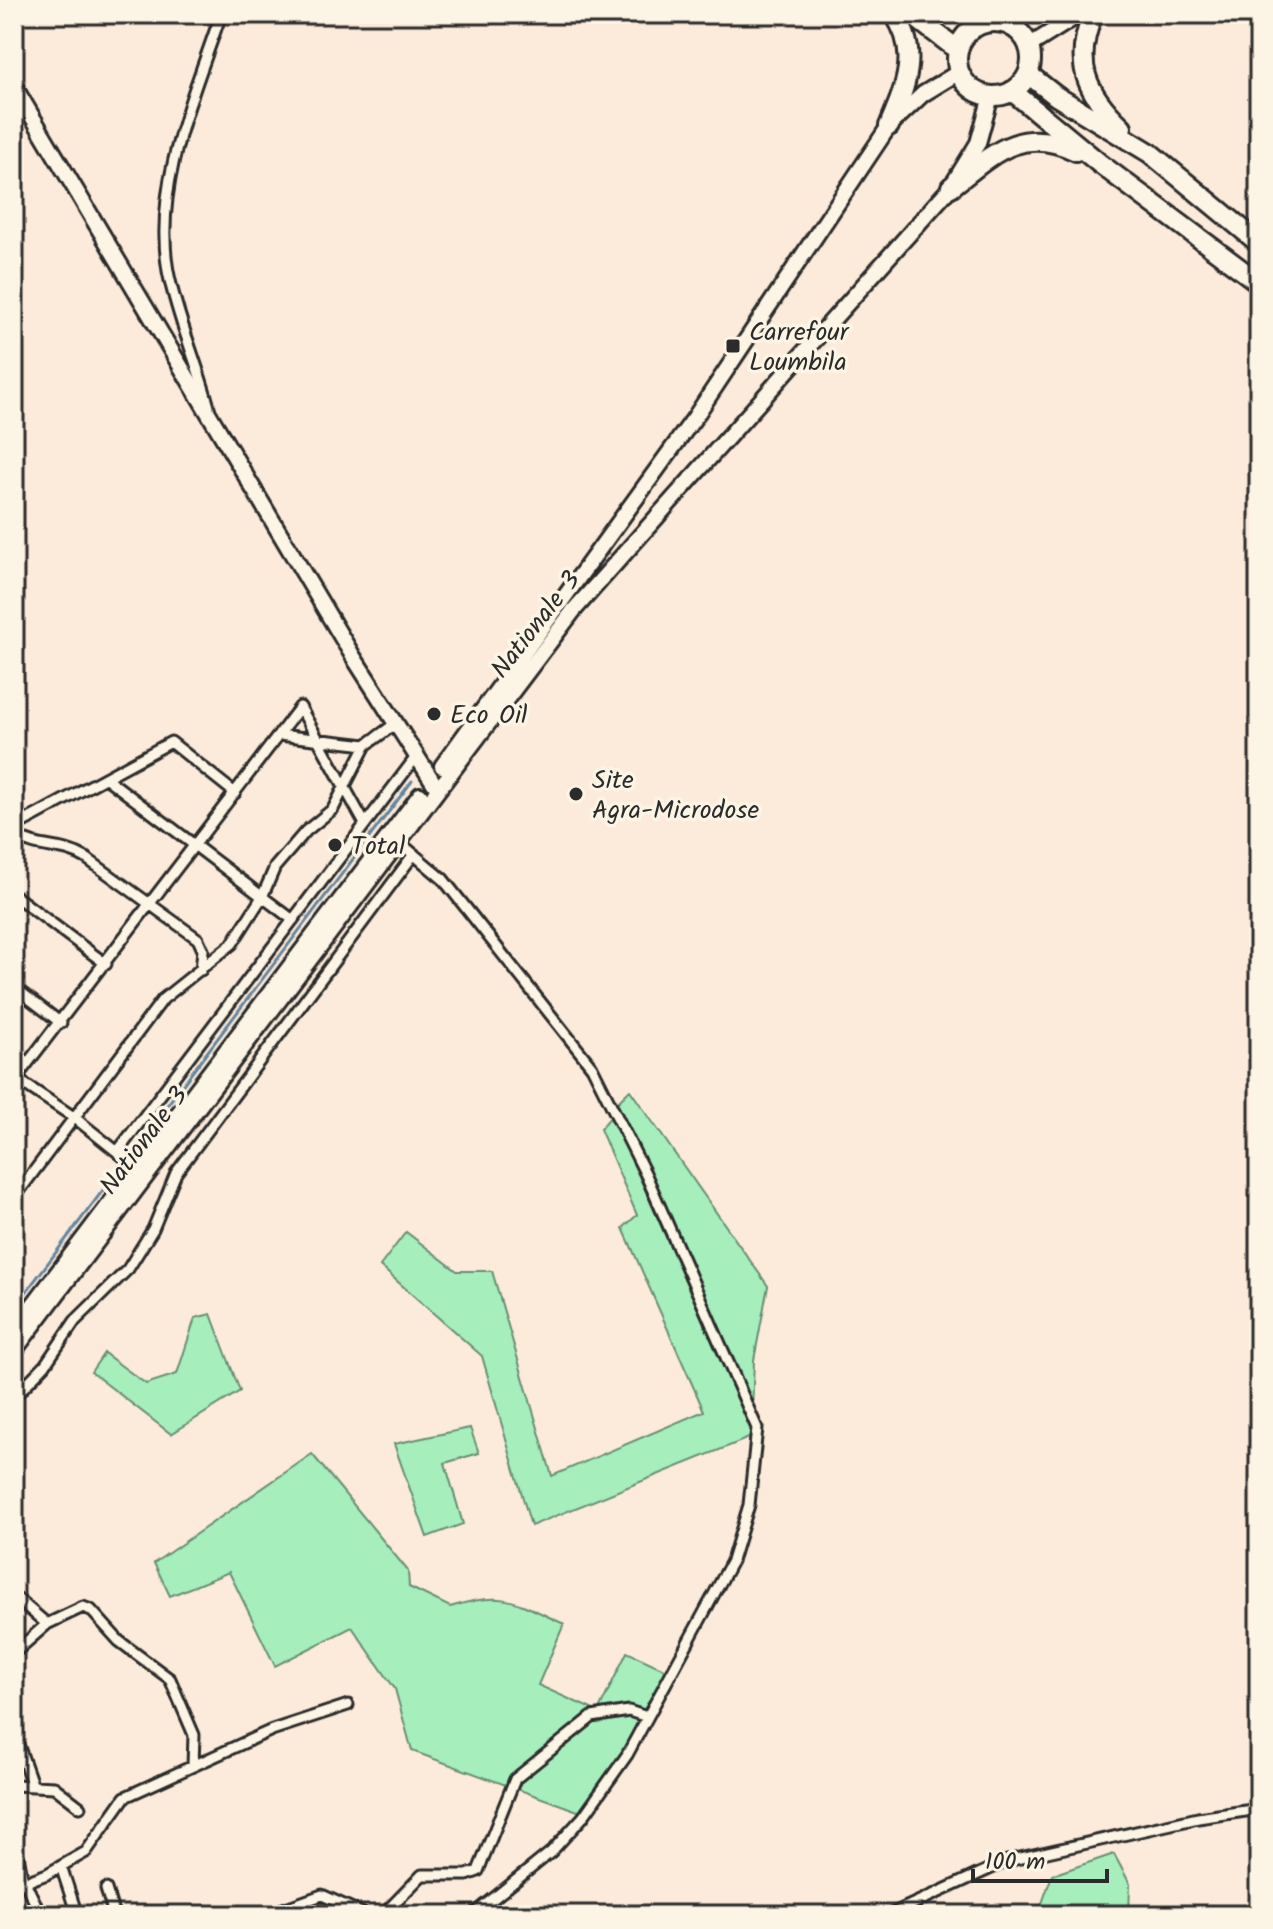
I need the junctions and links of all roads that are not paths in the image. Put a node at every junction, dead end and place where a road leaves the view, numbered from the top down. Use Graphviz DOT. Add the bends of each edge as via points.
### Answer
graph roads {
  1 [pos="221,14"];
  2 [pos="894,14"];
  3 [pos="911,14"];
  4 [pos="1080,14"];
  5 [pos="1093,14"];
  6 [pos="999,18"];
  7 [pos="970,20"];
  8 [pos="1029,46"];
  9 [pos="958,50"];
  10 [pos="959,72"];
  11 [pos="1028,74"];
  12 [pos="14,86"];
  13 [pos="1012,91"];
  14 [pos="991,96"];
  15 [pos="889,126"];
  16 [pos="1150,153"];
  17 [pos="1099,163"];
  18 [pos="951,187"];
  19 [pos="1259,243"];
  20 [pos="1259,283"];
  21 [pos="213,422"];
  22 [pos="395,724"];
  23 [pos="279,735"];
  24 [pos="317,737"];
  25 [pos="366,745"];
  26 [pos="416,757"];
  27 [pos="106,778"];
  28 [pos="434,784"];
  29 [pos="344,786"];
  30 [pos="235,793"];
  31 [pos="365,824"];
  32 [pos="14,827"];
  33 [pos="14,835"];
  34 [pos="398,841"];
  35 [pos="195,846"];
  36 [pos="414,854"];
  37 [pos="14,895"];
  38 [pos="262,897"];
  39 [pos="147,903"];
  40 [pos="293,920"];
  41 [pos="106,964"];
  42 [pos="201,970"];
  43 [pos="14,987"];
  44 [pos="61,1023"];
  45 [pos="15,1079"];
  46 [pos="75,1118"];
  47 [pos="118,1151"];
  48 [pos="142,1171"];
  49 [pos="14,1198"];
  50 [pos="14,1330"];
  51 [pos="14,1351"];
  52 [pos="14,1397"];
  53 [pos="14,1596"];
  54 [pos="47,1624"];
  55 [pos="14,1626"];
  56 [pos="14,1651"];
  57 [pos="348,1705"];
  58 [pos="647,1717"];
  59 [pos="14,1733"];
  60 [pos="193,1765"];
  61 [pos="32,1784"];
  62 [pos="14,1785"];
  63 [pos="80,1807"];
  64 [pos="1259,1809"];
  65 [pos="14,1835"];
  66 [pos="61,1866"];
  67 [pos="47,1874"];
  68 [pos="65,1881"];
  69 [pos="27,1882"];
  70 [pos="14,1886"];
  71 [pos="106,1889"];
  72 [pos="41,1915"];
  73 [pos="77,1915"];
  74 [pos="114,1915"];
  75 [pos="266,1915"];
  76 [pos="366,1915"];
  77 [pos="383,1915"];
  78 [pos="473,1915"];
  79 [pos="889,1915"];
  1 -- 21 [label="street" via="174,162 167,215 170,280"];
  2 -- 15 [label="highway" via="910,57 909,80"];
  3 -- 9 [label="highway"];
  4 -- 8 [label="main road"];
  5 -- 16 [label="highway" via="1083,53 1087,85 1101,107"];
  6 -- 7 [label="highway"];
  6 -- 8 [label="highway"];
  7 -- 9 [label="highway"];
  8 -- 11 [label="highway"];
  9 -- 10 [label="highway"];
  10 -- 14 [label="highway" via="972,88"];
  10 -- 15 [label="main road, Nationale 3" via="923,94"];
  11 -- 13 [label="highway"];
  11 -- 16 [label="highway"];
  12 -- 21 [label="main road"];
  13 -- 14 [label="highway"];
  13 -- 17 [label="highway"];
  14 -- 18 [label="main road, Nationale 3" via="978,143"];
  15 -- 28 [label="main road, Nationale 3" via="695,417"];
  16 -- 19 [label="highway"];
  17 -- 18 [label="highway" via="1064,145 1020,142 1002,147"];
  17 -- 20 [label="highway"];
  18 -- 28 [label="main road, Nationale 3" via="574,610"];
  21 -- 22 [label="main road"];
  22 -- 25 [label="street"];
  22 -- 26 [label="main road"];
  23 -- 24 [label="street"];
  23 -- 24 [label="street" via="300,707"];
  23 -- 30 [label="street"];
  24 -- 25 [label="street"];
  24 -- 29 [label="street"];
  25 -- 29 [label="street"];
  26 -- 28 [label="main road"];
  26 -- 31 [label="street"];
  27 -- 30 [label="street" via="171,742"];
  27 -- 32 [label="street"];
  27 -- 35 [label="street"];
  28 -- 34 [label="main road, Nationale 3"];
  28 -- 48 [label="main road, Nationale 3"];
  29 -- 31 [label="street"];
  29 -- 38 [label="street" via="328,816 306,831 275,867"];
  30 -- 35 [label="street"];
  31 -- 40 [label="street"];
  33 -- 39 [label="street" via="37,847 72,850"];
  34 -- 36 [label="street"];
  34 -- 48 [label="main road, Nationale 3"];
  35 -- 38 [label="street"];
  35 -- 39 [label="street"];
  36 -- 52 [label="street" via="176,1173 153,1229 128,1269 75,1321 45,1365"];
  36 -- 58 [label="street" via="443,879 592,1067 754,1417 756,1455 743,1533"];
  37 -- 41 [label="street"];
  38 -- 40 [label="street"];
  38 -- 42 [label="street" via="232,944"];
  39 -- 41 [label="street"];
  39 -- 42 [label="street" via="198,939"];
  40 -- 47 [label="street"];
  41 -- 44 [label="street"];
  42 -- 46 [label="street" via="163,999"];
  43 -- 44 [label="street"];
  44 -- 45 [label="street"];
  45 -- 46 [label="street"];
  46 -- 47 [label="street"];
  46 -- 49 [label="street"];
  47 -- 48 [label="street"];
  48 -- 50 [label="main road, Nationale 3"];
  48 -- 51 [label="main road, Nationale 3"];
  53 -- 54 [label="street"];
  54 -- 56 [label="street"];
  54 -- 60 [label="street" via="86,1607 119,1641 170,1679 194,1735"];
  55 -- 56 [label="street"];
  57 -- 60 [label="street" via="272,1730"];
  58 -- 77 [label="street" via="613,1712 579,1725 511,1784 478,1871 422,1875"];
  58 -- 78 [label="street" via="616,1774 570,1832 522,1879"];
  59 -- 61 [label="street"];
  60 -- 66 [label="street" via="125,1797 89,1850"];
  61 -- 62 [label="street"];
  61 -- 63 [label="street" via="54,1787"];
  64 -- 79 [label="street" via="1007,1861"];
  65 -- 69 [label="street"];
  66 -- 67 [label="street"];
  66 -- 68 [label="street"];
  67 -- 68 [label="street"];
  67 -- 69 [label="street"];
  68 -- 73 [label="street"];
  69 -- 70 [label="street"];
  69 -- 72 [label="street"];
  71 -- 74 [label="street"];
  75 -- 76 [label="street" via="322,1895"];
}
